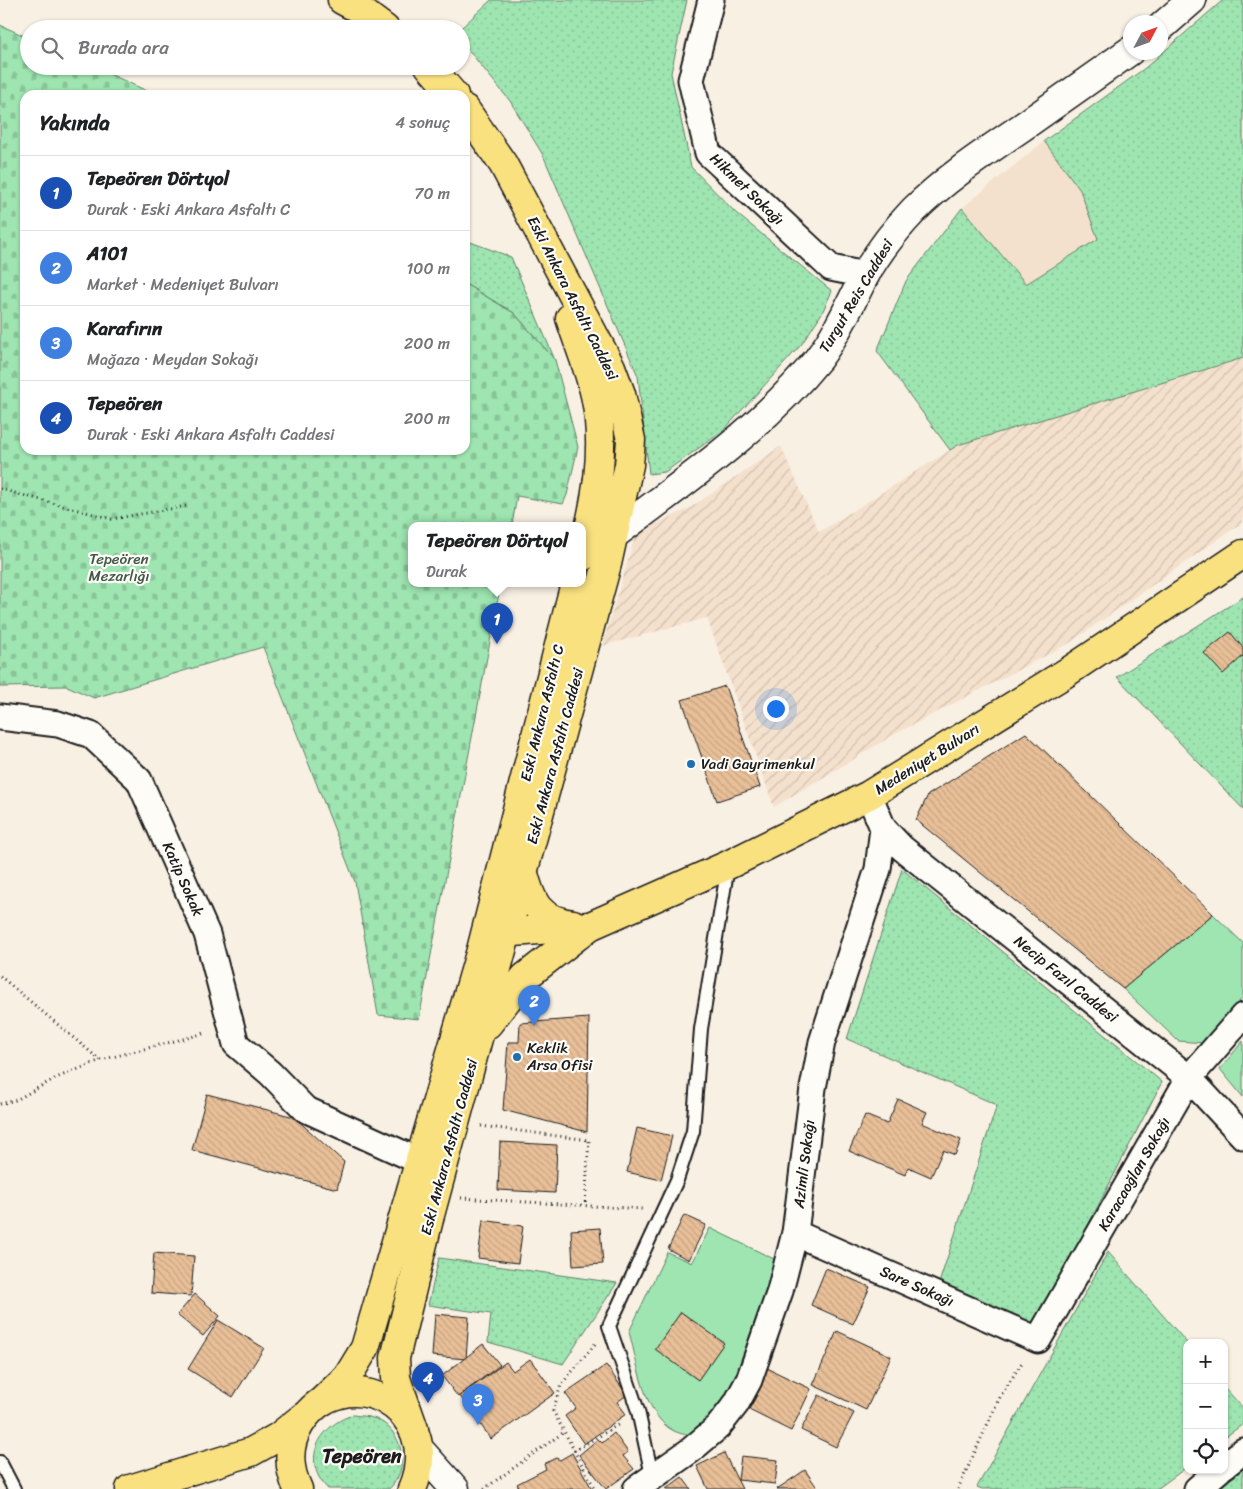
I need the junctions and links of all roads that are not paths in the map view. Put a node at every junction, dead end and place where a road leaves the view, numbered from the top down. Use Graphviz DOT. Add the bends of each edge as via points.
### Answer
graph roads {
  1 [pos="342,0"];
  2 [pos="711,0"];
  3 [pos="1192,0"];
  4 [pos="373,20"];
  5 [pos="1168,21"];
  6 [pos="1123,57"];
  7 [pos="437,75"];
  8 [pos="450,90"];
  9 [pos="470,116"];
  10 [pos="542,236"];
  11 [pos="865,275"];
  12 [pos="615,534"];
  13 [pos="586,540"];
  14 [pos="1243,554"];
  15 [pos="574,587"];
  16 [pos="0,716"];
  17 [pos="869,795"];
  18 [pos="883,828"];
  19 [pos="508,844"];
  20 [pos="728,865"];
  21 [pos="523,870"];
  22 [pos="590,926"];
  23 [pos="496,934"];
  24 [pos="1243,1016"];
  25 [pos="479,1037"];
  26 [pos="1189,1078"];
  27 [pos="1243,1136"];
  28 [pos="419,1161"];
  29 [pos="795,1233"];
  30 [pos="1038,1340"];
  31 [pos="314,1407"];
  32 [pos="1243,1450"];
  33 [pos="0,1462"];
  34 [pos="1228,1463"];
  35 [pos="416,1466"];
  36 [pos="1215,1474"];
  37 [pos="644,1484"];
  38 [pos="14,1489"];
  39 [pos="130,1489"];
  40 [pos="298,1489"];
  41 [pos="455,1489"];
  42 [pos="1197,1489"];
  1 -- 4 [label="main road"];
  2 -- 11 [label="street, Hikmet Sokağı" via="691,80 708,154 830,268"];
  3 -- 5 [label="street"];
  6 -- 11 [label="street, Turgut Reis Caddesi" via="943,184 885,244"];
  7 -- 8 [label="main road"];
  9 -- 10 [label="main road, Eski Ankara Asfaltı Caddesi" via="503,164"];
  10 -- 12 [label="main road, Eski Ankara Asfaltı Caddesi" via="610,367 627,415 630,465"];
  10 -- 13 [label="main road" via="595,394 600,431 596,499"];
  11 -- 12 [label="street, Turgut Reis Caddesi" via="819,358 785,396 713,460"];
  12 -- 21 [label="main road, Eski Ankara Asfaltı Caddesi"];
  14 -- 17 [label="main road, Medeniyet Bulvarı" via="1069,671"];
  15 -- 19 [label="main road, Eski Ankara Asfaltı C"];
  16 -- 28 [label="street, Katip Sokak" via="58,724 91,735 139,780 207,934 236,1044 305,1109"];
  17 -- 18 [label="street, Azimli Sokağı"];
  17 -- 20 [label="main road, Medeniyet Bulvarı"];
  18 -- 26 [label="street, Necip Fazıl Caddesi" via="902,848"];
  18 -- 29 [label="street, Azimli Sokağı" via="878,869 822,1042"];
  19 -- 23 [label="main road, Eski Ankara Asfaltı Caddesi"];
  20 -- 22 [label="main road, Medeniyet Bulvarı"];
  20 -- 37 [label="lane" via="701,1029 693,1131 677,1180 609,1326 638,1412"];
  21 -- 22 [label="main road" via="533,901 547,917 563,923"];
  21 -- 23 [label="main road, Eski Ankara Asfaltı Caddesi"];
  22 -- 23 [label="main road, Medeniyet Bulvarı"];
  22 -- 25 [label="main road, Medeniyet Bulvarı" via="525,977"];
  23 -- 25 [label="main road, Eski Ankara Asfaltı Caddesi"];
  23 -- 28 [label="main road, Eski Ankara Asfaltı Caddesi"];
  24 -- 26 [label="street, Karacaoğlan Sokağı"];
  25 -- 35 [label="main road, Eski Ankara Asfaltı Caddesi" via="395,1358 396,1378"];
  26 -- 27 [label="street, Necip Fazıl Caddesi"];
  26 -- 30 [label="street, Karacaoğlan Sokağı"];
  28 -- 31 [label="main road, Eski Ankara Asfaltı Caddesi" via="361,1358 348,1376"];
  29 -- 30 [label="street, Sare Sokağı"];
  29 -- 37 [label="street, Azimli Sokağı" via="780,1291 749,1380 736,1404 718,1427"];
  31 -- 35 [label="main road" via="342,1393 364,1393 385,1399 402,1412"];
  31 -- 39 [label="main road" via="278,1437 252,1452"];
  31 -- 40 [label="main road" via="294,1433 290,1454 292,1475"];
  32 -- 34 [label="street"];
  33 -- 38 [label="lane"];
  35 -- 41 [label="street"];
  36 -- 42 [label="street"];
}
